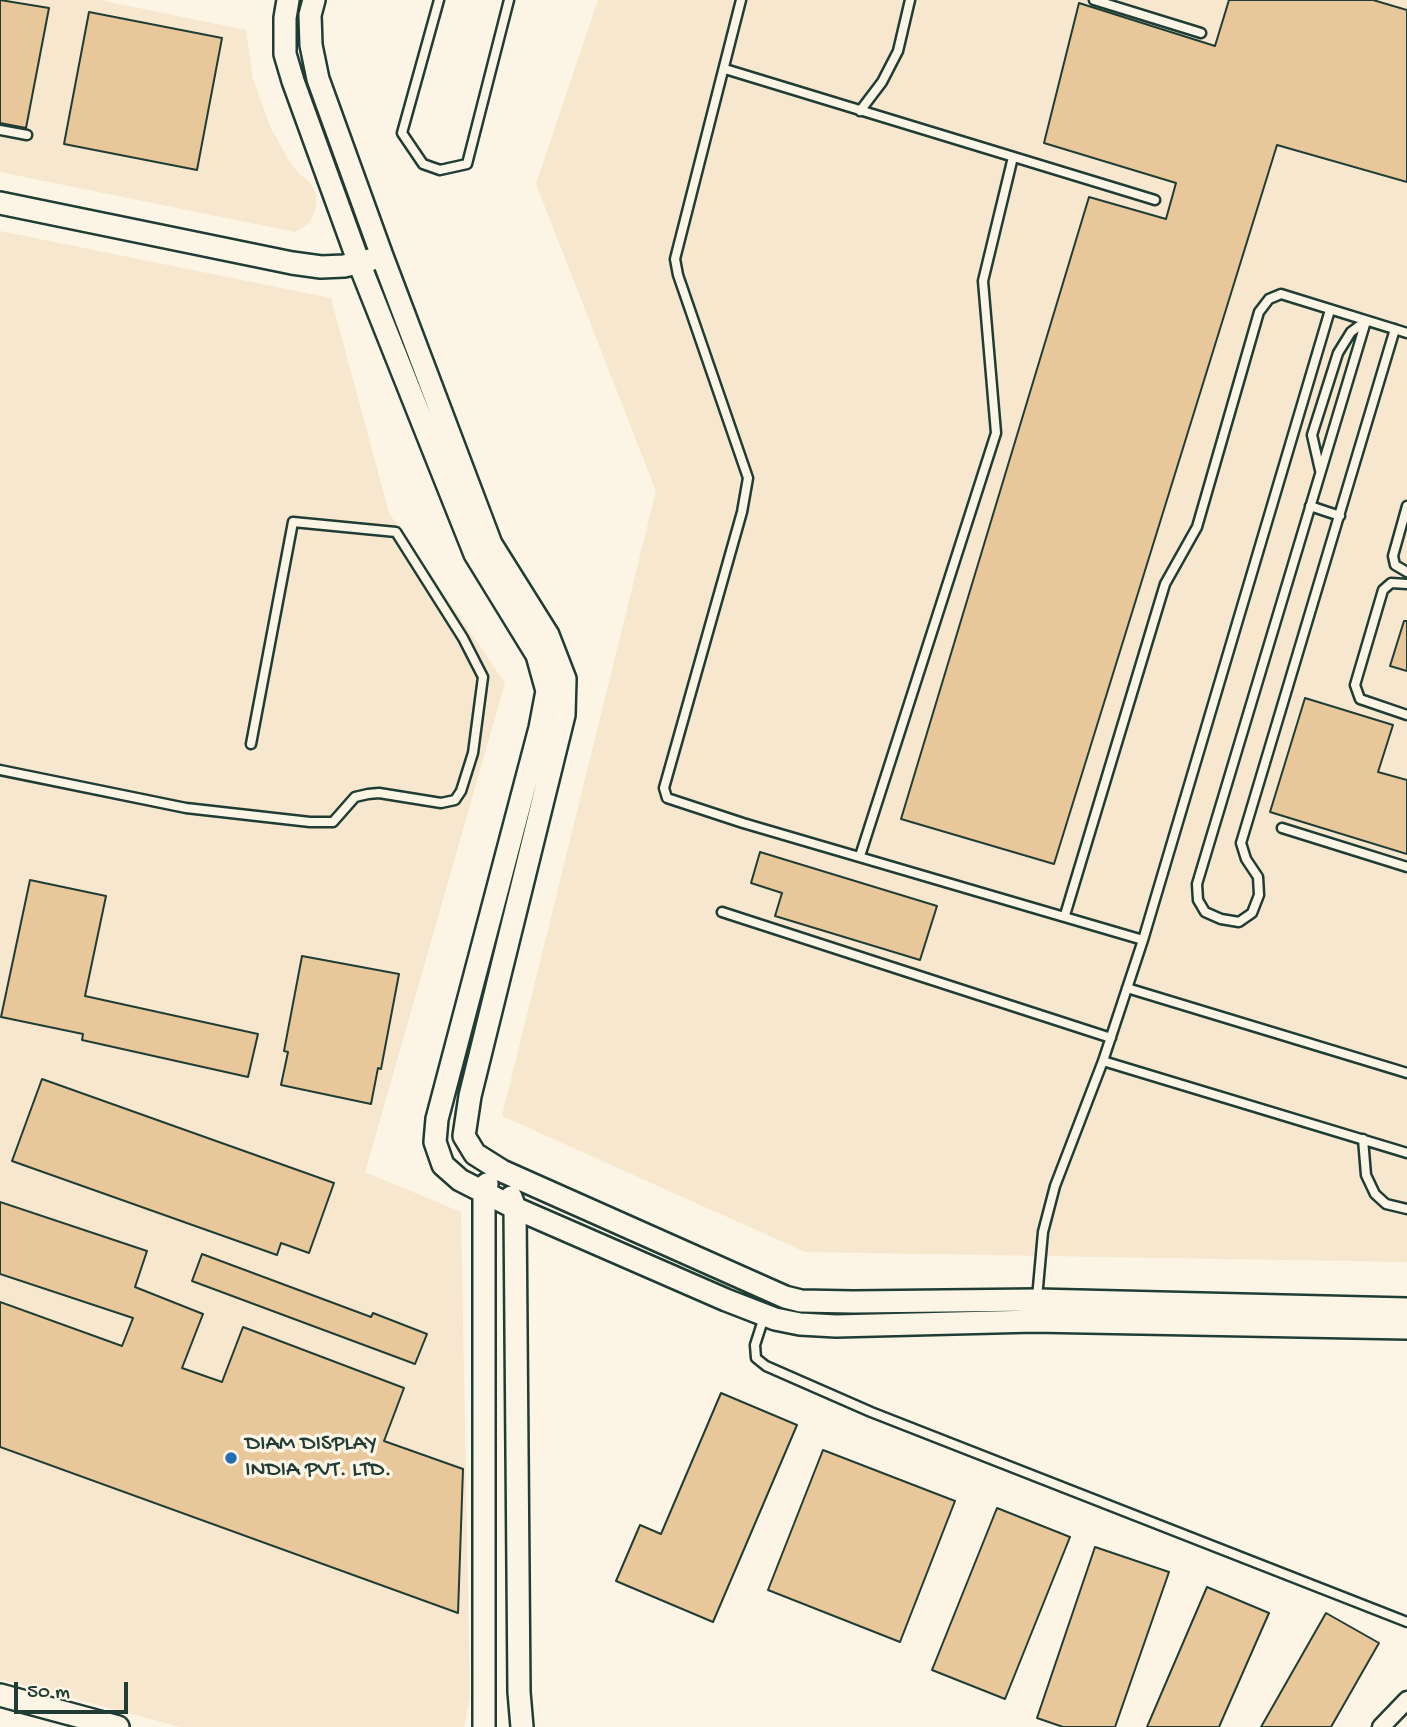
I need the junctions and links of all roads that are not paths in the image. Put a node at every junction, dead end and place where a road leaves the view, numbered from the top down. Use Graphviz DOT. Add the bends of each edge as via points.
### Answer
graph roads {
  1 [pos="288,0"];
  2 [pos="314,0"];
  3 [pos="439,0"];
  4 [pos="509,0"];
  5 [pos="741,0"];
  6 [pos="910,0"];
  7 [pos="1094,0"];
  8 [pos="1201,33"];
  9 [pos="724,69"];
  10 [pos="860,111"];
  11 [pos="0,130"];
  12 [pos="27,135"];
  13 [pos="1013,157"];
  14 [pos="1155,200"];
  15 [pos="0,203"];
  16 [pos="382,256"];
  17 [pos="359,263"];
  18 [pos="1330,310"];
  19 [pos="1366,321"];
  20 [pos="1395,329"];
  21 [pos="1407,333"];
  22 [pos="1320,472"];
  23 [pos="1310,506"];
  24 [pos="1407,506"];
  25 [pos="1340,516"];
  26 [pos="1407,572"];
  27 [pos="1407,584"];
  28 [pos="1407,715"];
  29 [pos="251,744"];
  30 [pos="0,770"];
  31 [pos="1282,828"];
  32 [pos="860,856"];
  33 [pos="1407,867"];
  34 [pos="722,912"];
  35 [pos="1065,915"];
  36 [pos="1143,940"];
  37 [pos="1127,988"];
  38 [pos="1111,1038"];
  39 [pos="1103,1061"];
  40 [pos="1407,1073"];
  41 [pos="1363,1139"];
  42 [pos="1407,1153"];
  43 [pos="497,1169"];
  44 [pos="484,1193"];
  45 [pos="515,1208"];
  46 [pos="1407,1209"];
  47 [pos="1407,1310"];
  48 [pos="1036,1311"];
  49 [pos="765,1315"];
  50 [pos="1407,1328"];
  51 [pos="1407,1622"];
  52 [pos="0,1695"];
  53 [pos="1407,1700"];
  54 [pos="118,1727"];
  55 [pos="484,1727"];
  56 [pos="522,1727"];
  57 [pos="1381,1727"];
  1 -- 17 [label="street" via="285,54"];
  2 -- 16 [label="street" via="311,45 318,79"];
  3 -- 4 [label="lane" via="402,133 423,164 440,170 467,164"];
  5 -- 9 [label="lane"];
  6 -- 10 [label="lane" via="898,51"];
  7 -- 8 [label="lane"];
  9 -- 10 [label="lane"];
  9 -- 32 [label="lane" via="675,259 748,478 664,788 667,798"];
  10 -- 13 [label="lane"];
  11 -- 12 [label="lane"];
  13 -- 14 [label="lane"];
  13 -- 32 [label="lane" via="983,281 996,433"];
  15 -- 17 [label="street" via="292,263 321,267"];
  16 -- 17 [label="street"];
  16 -- 43 [label="street" via="491,544 548,635 565,678 564,715 464,1136 475,1154"];
  17 -- 44 [label="street" via="475,554 537,655 547,691 437,1119 435,1142 443,1165"];
  18 -- 19 [label="lane"];
  18 -- 35 [label="lane" via="1281,294 1269,299 1259,312 1197,527 1165,584"];
  18 -- 36 [label="lane"];
  19 -- 20 [label="lane"];
  19 -- 22 [label="lane"];
  19 -- 22 [label="lane" via="1351,332 1338,354 1312,435"];
  20 -- 21 [label="lane"];
  20 -- 25 [label="lane"];
  22 -- 23 [label="lane"];
  23 -- 25 [label="lane"];
  23 -- 25 [label="lane" via="1197,884 1205,912 1221,919 1240,922 1252,913 1259,895 1258,877 1241,843"];
  24 -- 26 [label="lane" via="1393,555 1395,565"];
  27 -- 28 [label="lane" via="1391,583 1383,590 1354,685 1360,699"];
  29 -- 30 [label="lane" via="293,522 396,532 484,677 473,753 455,800 441,803 368,794 355,797 333,822 310,822 186,808"];
  31 -- 33 [label="lane"];
  32 -- 35 [label="lane"];
  34 -- 38 [label="lane"];
  35 -- 36 [label="lane"];
  36 -- 37 [label="lane"];
  37 -- 38 [label="lane"];
  37 -- 40 [label="lane"];
  38 -- 39 [label="lane"];
  39 -- 41 [label="lane"];
  39 -- 48 [label="lane" via="1055,1186 1043,1232"];
  41 -- 42 [label="lane"];
  41 -- 46 [label="lane" via="1366,1175 1375,1194 1386,1204"];
  43 -- 44 [label="street"];
  43 -- 45 [label="street"];
  43 -- 48 [label="street" via="785,1297"];
  44 -- 45 [label="street"];
  44 -- 55 [label="street"];
  45 -- 49 [label="street"];
  45 -- 56 [label="street"];
  47 -- 48 [label="street"];
  48 -- 49 [label="street" via="836,1326 800,1324"];
  48 -- 50 [label="street"];
  49 -- 51 [label="lane" via="755,1345 756,1358 766,1366 871,1412"];
  52 -- 54 [label="street"];
  53 -- 57 [label="street"];
}
